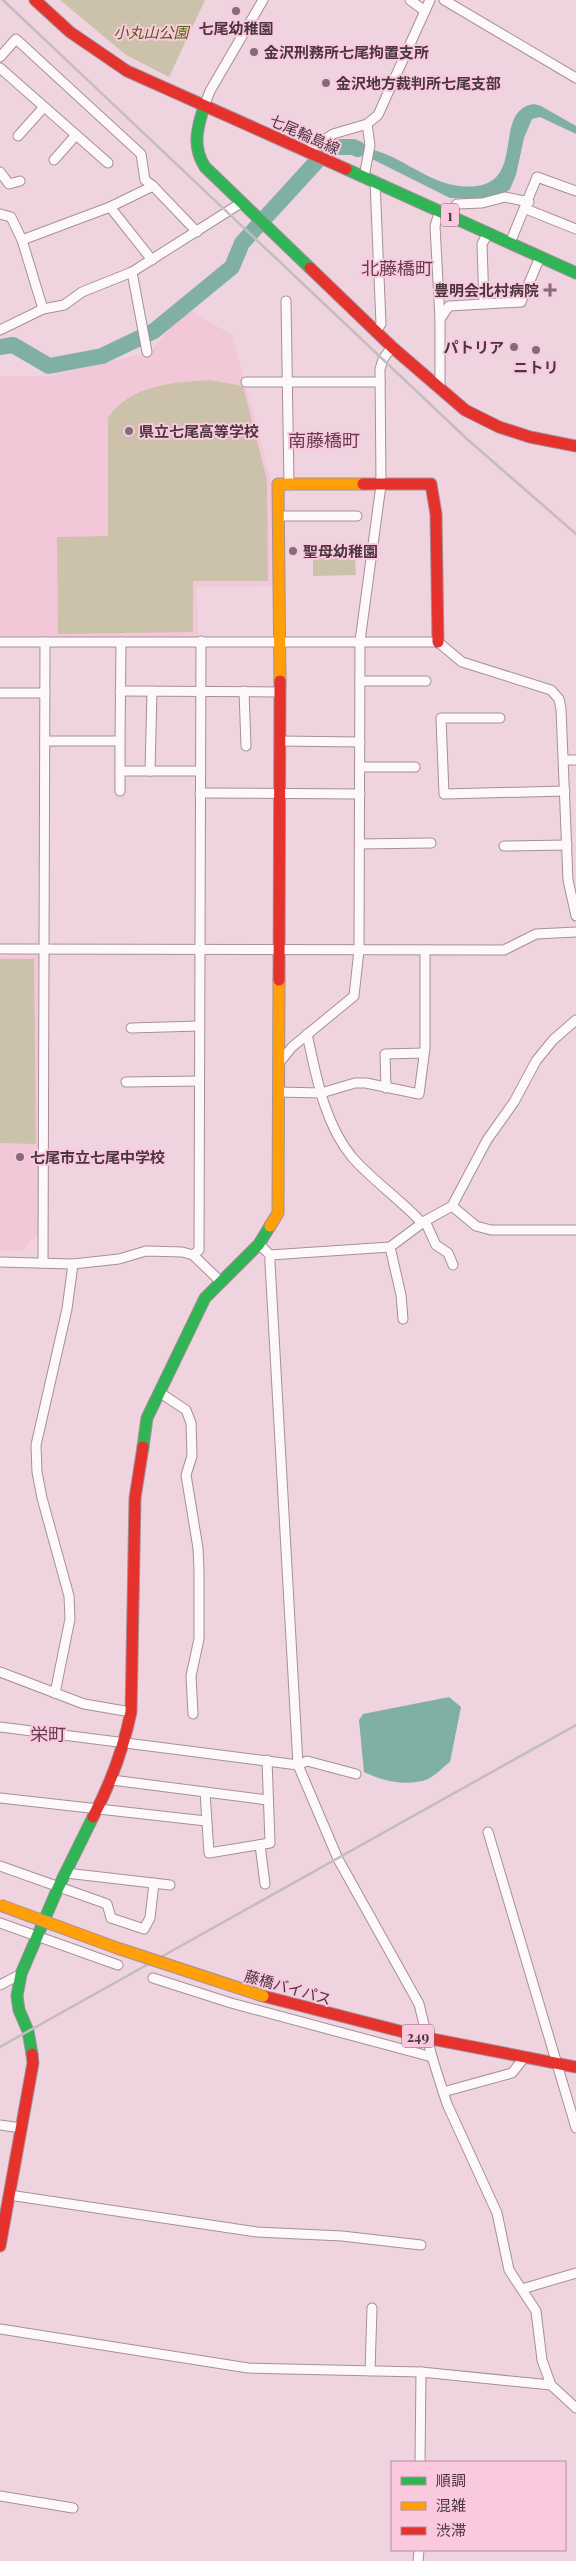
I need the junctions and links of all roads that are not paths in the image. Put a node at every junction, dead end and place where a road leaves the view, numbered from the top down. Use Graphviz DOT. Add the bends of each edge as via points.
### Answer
graph roads {
  1 [pos="35,0"];
  2 [pos="263,0"];
  3 [pos="410,0"];
  4 [pos="430,0"];
  5 [pos="444,0"];
  6 [pos="426,11"];
  7 [pos="0,58"];
  8 [pos="0,68"];
  9 [pos="576,78"];
  10 [pos="44,107"];
  11 [pos="204,107"];
  12 [pos="367,124"];
  13 [pos="76,135"];
  14 [pos="18,136"];
  15 [pos="308,152"];
  16 [pos="54,160"];
  17 [pos="108,163"];
  18 [pos="0,172"];
  19 [pos="364,177"];
  20 [pos="20,180"];
  21 [pos="375,182"];
  22 [pos="154,186"];
  23 [pos="576,191"];
  24 [pos="241,203"];
  25 [pos="527,205"];
  26 [pos="110,207"];
  27 [pos="445,213"];
  28 [pos="0,214"];
  29 [pos="576,229"];
  30 [pos="197,232"];
  31 [pos="488,233"];
  32 [pos="22,240"];
  33 [pos="510,243"];
  34 [pos="540,257"];
  35 [pos="152,260"];
  36 [pos="132,272"];
  37 [pos="576,273"];
  38 [pos="286,301"];
  39 [pos="484,304"];
  40 [pos="43,309"];
  41 [pos="440,320"];
  42 [pos="0,330"];
  43 [pos="376,331"];
  44 [pos="392,347"];
  45 [pos="146,348"];
  46 [pos="246,382"];
  47 [pos="287,382"];
  48 [pos="380,382"];
  49 [pos="440,388"];
  50 [pos="576,446"];
  51 [pos="289,485"];
  52 [pos="381,485"];
  53 [pos="278,516"];
  54 [pos="357,516"];
  55 [pos="200,641"];
  56 [pos="360,641"];
  57 [pos="0,642"];
  58 [pos="45,642"];
  59 [pos="121,642"];
  60 [pos="280,642"];
  61 [pos="438,642"];
  62 [pos="360,681"];
  63 [pos="426,681"];
  64 [pos="120,691"];
  65 [pos="152,691"];
  66 [pos="200,691"];
  67 [pos="244,692"];
  68 [pos="280,692"];
  69 [pos="45,693"];
  70 [pos="0,694"];
  71 [pos="500,718"];
  72 [pos="45,741"];
  73 [pos="120,741"];
  74 [pos="280,742"];
  75 [pos="360,742"];
  76 [pos="246,746"];
  77 [pos="564,760"];
  78 [pos="576,760"];
  79 [pos="360,767"];
  80 [pos="415,767"];
  81 [pos="120,771"];
  82 [pos="150,771"];
  83 [pos="200,771"];
  84 [pos="120,791"];
  85 [pos="565,791"];
  86 [pos="200,794"];
  87 [pos="360,794"];
  88 [pos="280,795"];
  89 [pos="431,843"];
  90 [pos="360,844"];
  91 [pos="504,846"];
  92 [pos="570,851"];
  93 [pos="576,916"];
  94 [pos="576,932"];
  95 [pos="0,949"];
  96 [pos="44,949"];
  97 [pos="199,949"];
  98 [pos="280,949"];
  99 [pos="359,950"];
  100 [pos="425,950"];
  101 [pos="576,1020"];
  102 [pos="199,1026"];
  103 [pos="131,1028"];
  104 [pos="307,1034"];
  105 [pos="424,1053"];
  106 [pos="280,1063"];
  107 [pos="199,1081"];
  108 [pos="126,1082"];
  109 [pos="386,1088"];
  110 [pos="278,1092"];
  111 [pos="321,1093"];
  112 [pos="452,1206"];
  113 [pos="424,1222"];
  114 [pos="576,1230"];
  115 [pos="259,1244"];
  116 [pos="390,1247"];
  117 [pos="193,1255"];
  118 [pos="270,1256"];
  119 [pos="0,1262"];
  120 [pos="43,1263"];
  121 [pos="73,1264"];
  122 [pos="453,1265"];
  123 [pos="220,1281"];
  124 [pos="403,1319"];
  125 [pos="159,1392"];
  126 [pos="0,1672"];
  127 [pos="55,1692"];
  128 [pos="131,1712"];
  129 [pos="194,1714"];
  130 [pos="0,1728"];
  131 [pos="125,1742"];
  132 [pos="267,1760"];
  133 [pos="298,1766"];
  134 [pos="356,1774"];
  135 [pos="112,1780"];
  136 [pos="204,1792"];
  137 [pos="0,1798"];
  138 [pos="268,1800"];
  139 [pos="98,1808"];
  140 [pos="206,1821"];
  141 [pos="488,1832"];
  142 [pos="260,1845"];
  143 [pos="0,1866"];
  144 [pos="66,1873"];
  145 [pos="154,1883"];
  146 [pos="265,1884"];
  147 [pos="170,1885"];
  148 [pos="58,1888"];
  149 [pos="0,1905"];
  150 [pos="0,1923"];
  151 [pos="37,1936"];
  152 [pos="118,1965"];
  153 [pos="21,1974"];
  154 [pos="153,1978"];
  155 [pos="0,1985"];
  156 [pos="427,2038"];
  157 [pos="432,2057"];
  158 [pos="524,2058"];
  159 [pos="556,2064"];
  160 [pos="576,2067"];
  161 [pos="442,2092"];
  162 [pos="0,2125"];
  163 [pos="21,2128"];
  164 [pos="576,2128"];
  165 [pos="9,2195"];
  166 [pos="421,2245"];
  167 [pos="0,2246"];
  168 [pos="576,2273"];
  169 [pos="522,2290"];
  170 [pos="372,2308"];
  171 [pos="0,2329"];
  172 [pos="370,2371"];
  173 [pos="421,2372"];
  174 [pos="551,2385"];
  175 [pos="576,2408"];
  176 [pos="420,2461"];
  177 [pos="0,2496"];
  178 [pos="73,2508"];
  1 -- 11 [label="main road, 七尾輪島線 / 1" via="70,32 111,61"];
  2 -- 11 [label="street"];
  3 -- 6 [label="street"];
  4 -- 6 [label="street"];
  5 -- 9 [label="street"];
  6 -- 12 [label="street" via="383,107"];
  7 -- 22 [label="street" via="16,39 141,154 145,180"];
  8 -- 10 [label="street"];
  10 -- 13 [label="street"];
  10 -- 14 [label="street"];
  11 -- 15 [label="main road, 七尾輪島線 / 1"];
  11 -- 24 [label="main road" via="196,132 198,156 208,171"];
  12 -- 15 [label="street" via="333,134"];
  12 -- 19 [label="street" via="370,145"];
  13 -- 16 [label="street"];
  13 -- 17 [label="street"];
  15 -- 19 [label="main road, 七尾輪島線 / 1"];
  18 -- 20 [label="street" via="9,184"];
  19 -- 21 [label="main road, 七尾輪島線 / 1"];
  21 -- 27 [label="main road, 七尾輪島線 / 1"];
  21 -- 43 [label="street" via="381,324"];
  22 -- 26 [label="street"];
  22 -- 30 [label="street"];
  23 -- 25 [label="street" via="537,177"];
  24 -- 30 [label="street"];
  24 -- 43 [label="main road"];
  25 -- 27 [label="street" via="504,196 482,203 457,204"];
  25 -- 29 [label="street"];
  25 -- 33 [label="street"];
  26 -- 32 [label="street"];
  26 -- 35 [label="street"];
  27 -- 31 [label="main road, 七尾輪島線 / 1"];
  27 -- 41 [label="street" via="435,226"];
  28 -- 32 [label="street" via="11,217"];
  30 -- 35 [label="street"];
  31 -- 33 [label="main road, 七尾輪島線 / 1"];
  31 -- 39 [label="street" via="482,244"];
  32 -- 40 [label="street"];
  33 -- 34 [label="main road, 七尾輪島線 / 1"];
  34 -- 37 [label="main road, 七尾輪島線 / 1"];
  34 -- 39 [label="street" via="521,302"];
  35 -- 36 [label="street"];
  36 -- 40 [label="street" via="82,292 64,306"];
  36 -- 45 [label="street"];
  38 -- 47 [label="street"];
  39 -- 41 [label="street" via="448,306"];
  40 -- 42 [label="street"];
  41 -- 49 [label="street"];
  43 -- 44 [label="main road"];
  44 -- 48 [label="street" via="384,359"];
  44 -- 49 [label="main road"];
  46 -- 47 [label="street"];
  47 -- 48 [label="street"];
  47 -- 51 [label="street"];
  48 -- 52 [label="street"];
  49 -- 50 [label="main road" via="465,410 499,427"];
  51 -- 52 [label="main road"];
  51 -- 53 [label="main road" via="278,484"];
  52 -- 56 [label="street"];
  52 -- 61 [label="main road" via="431,484 436,514"];
  53 -- 54 [label="street"];
  53 -- 60 [label="main road"];
  55 -- 59 [label="street"];
  55 -- 60 [label="street"];
  55 -- 66 [label="street"];
  56 -- 60 [label="street"];
  56 -- 61 [label="street"];
  56 -- 62 [label="street"];
  57 -- 58 [label="street"];
  58 -- 59 [label="street"];
  58 -- 69 [label="street"];
  59 -- 64 [label="street"];
  60 -- 68 [label="main road"];
  61 -- 77 [label="street" via="462,662 551,690 559,699 561,709"];
  62 -- 63 [label="street"];
  62 -- 75 [label="street"];
  64 -- 65 [label="street"];
  64 -- 73 [label="street"];
  65 -- 66 [label="street"];
  65 -- 82 [label="street"];
  66 -- 67 [label="street"];
  66 -- 83 [label="street"];
  67 -- 68 [label="street"];
  67 -- 76 [label="street"];
  68 -- 74 [label="main road"];
  69 -- 70 [label="street"];
  69 -- 72 [label="street"];
  71 -- 85 [label="street" via="441,718 444,794"];
  72 -- 73 [label="street"];
  72 -- 96 [label="street"];
  73 -- 81 [label="street"];
  74 -- 75 [label="street"];
  74 -- 88 [label="main road"];
  75 -- 79 [label="street"];
  77 -- 78 [label="street"];
  77 -- 85 [label="street"];
  79 -- 80 [label="street"];
  79 -- 87 [label="street"];
  81 -- 82 [label="street"];
  81 -- 84 [label="street"];
  82 -- 83 [label="street"];
  83 -- 86 [label="street"];
  85 -- 92 [label="street"];
  86 -- 88 [label="street"];
  86 -- 97 [label="street"];
  87 -- 88 [label="street"];
  87 -- 90 [label="street"];
  88 -- 98 [label="main road"];
  89 -- 90 [label="street"];
  90 -- 99 [label="street"];
  91 -- 92 [label="street"];
  92 -- 93 [label="street" via="568,880"];
  94 -- 100 [label="street" via="536,934 504,950"];
  95 -- 96 [label="street"];
  96 -- 97 [label="street"];
  96 -- 120 [label="street"];
  97 -- 98 [label="street"];
  97 -- 102 [label="street"];
  98 -- 99 [label="street"];
  98 -- 106 [label="main road"];
  99 -- 100 [label="street"];
  99 -- 104 [label="street" via="354,996"];
  100 -- 105 [label="street"];
  101 -- 112 [label="street" via="536,1061"];
  102 -- 103 [label="street"];
  102 -- 107 [label="street"];
  104 -- 106 [label="street"];
  104 -- 111 [label="street"];
  105 -- 109 [label="street" via="385,1054"];
  105 -- 109 [label="street" via="419,1094"];
  106 -- 110 [label="main road"];
  107 -- 108 [label="street"];
  107 -- 117 [label="street" via="199,1250"];
  109 -- 111 [label="street" via="355,1083"];
  110 -- 111 [label="street"];
  110 -- 115 [label="main road" via="278,1213"];
  111 -- 113 [label="street" via="338,1136 352,1156"];
  112 -- 113 [label="street"];
  112 -- 114 [label="street" via="476,1226 491,1230"];
  113 -- 116 [label="street"];
  113 -- 122 [label="street" via="436,1245 448,1253"];
  115 -- 118 [label="street"];
  115 -- 123 [label="main road"];
  116 -- 118 [label="street"];
  116 -- 124 [label="street"];
  117 -- 121 [label="street" via="146,1251 119,1259"];
  117 -- 123 [label="street"];
  118 -- 133 [label="street"];
  119 -- 120 [label="street"];
  120 -- 121 [label="street"];
  121 -- 127 [label="street" via="67,1309 36,1445 42,1498 69,1596 70,1619"];
  123 -- 125 [label="main road" via="205,1298"];
  125 -- 128 [label="main road" via="147,1418 135,1498"];
  125 -- 129 [label="street" via="186,1410 191,1423 192,1456 186,1475 199,1571 199,1639 191,1676"];
  126 -- 127 [label="street"];
  127 -- 128 [label="street" via="84,1704"];
  128 -- 131 [label="main road"];
  130 -- 131 [label="street"];
  131 -- 132 [label="street"];
  131 -- 135 [label="main road"];
  132 -- 133 [label="street"];
  132 -- 138 [label="street"];
  133 -- 134 [label="street" via="307,1761"];
  133 -- 156 [label="street" via="338,1859 419,2004"];
  135 -- 136 [label="street"];
  135 -- 139 [label="main road"];
  136 -- 138 [label="street"];
  136 -- 140 [label="street"];
  137 -- 139 [label="street"];
  138 -- 142 [label="street" via="270,1844"];
  139 -- 140 [label="street"];
  139 -- 144 [label="main road"];
  140 -- 142 [label="street" via="209,1853"];
  141 -- 159 [label="street"];
  142 -- 146 [label="street"];
  143 -- 148 [label="street"];
  144 -- 145 [label="street"];
  144 -- 148 [label="main road"];
  145 -- 147 [label="street"];
  145 -- 148 [label="street" via="150,1918 144,1929 111,1918 107,1904"];
  148 -- 151 [label="main road"];
  149 -- 156 [label="main road, 藤橋バイパス / 249, bridge" via="263,1996"];
  150 -- 151 [label="street"];
  151 -- 152 [label="street"];
  151 -- 153 [label="main road"];
  153 -- 155 [label="street"];
  153 -- 163 [label="main road" via="17,1996 28,2031 33,2063"];
  154 -- 157 [label="street" via="231,2003"];
  156 -- 157 [label="street"];
  156 -- 158 [label="main road, 藤橋バイパス / 249"];
  157 -- 161 [label="street"];
  158 -- 159 [label="main road, 藤橋バイパス / 249"];
  158 -- 161 [label="street" via="512,2073"];
  159 -- 160 [label="main road, 藤橋バイパス / 249"];
  159 -- 164 [label="street"];
  161 -- 169 [label="street" via="497,2213 509,2270"];
  162 -- 163 [label="street"];
  163 -- 165 [label="main road"];
  165 -- 166 [label="street" via="257,2232 342,2236"];
  165 -- 167 [label="main road"];
  168 -- 169 [label="street"];
  169 -- 174 [label="street" via="536,2311 542,2360"];
  170 -- 172 [label="street"];
  171 -- 172 [label="street" via="248,2368"];
  172 -- 173 [label="street"];
  173 -- 174 [label="street"];
  173 -- 176 [label="street"];
  174 -- 175 [label="street"];
  177 -- 178 [label="street"];
}
